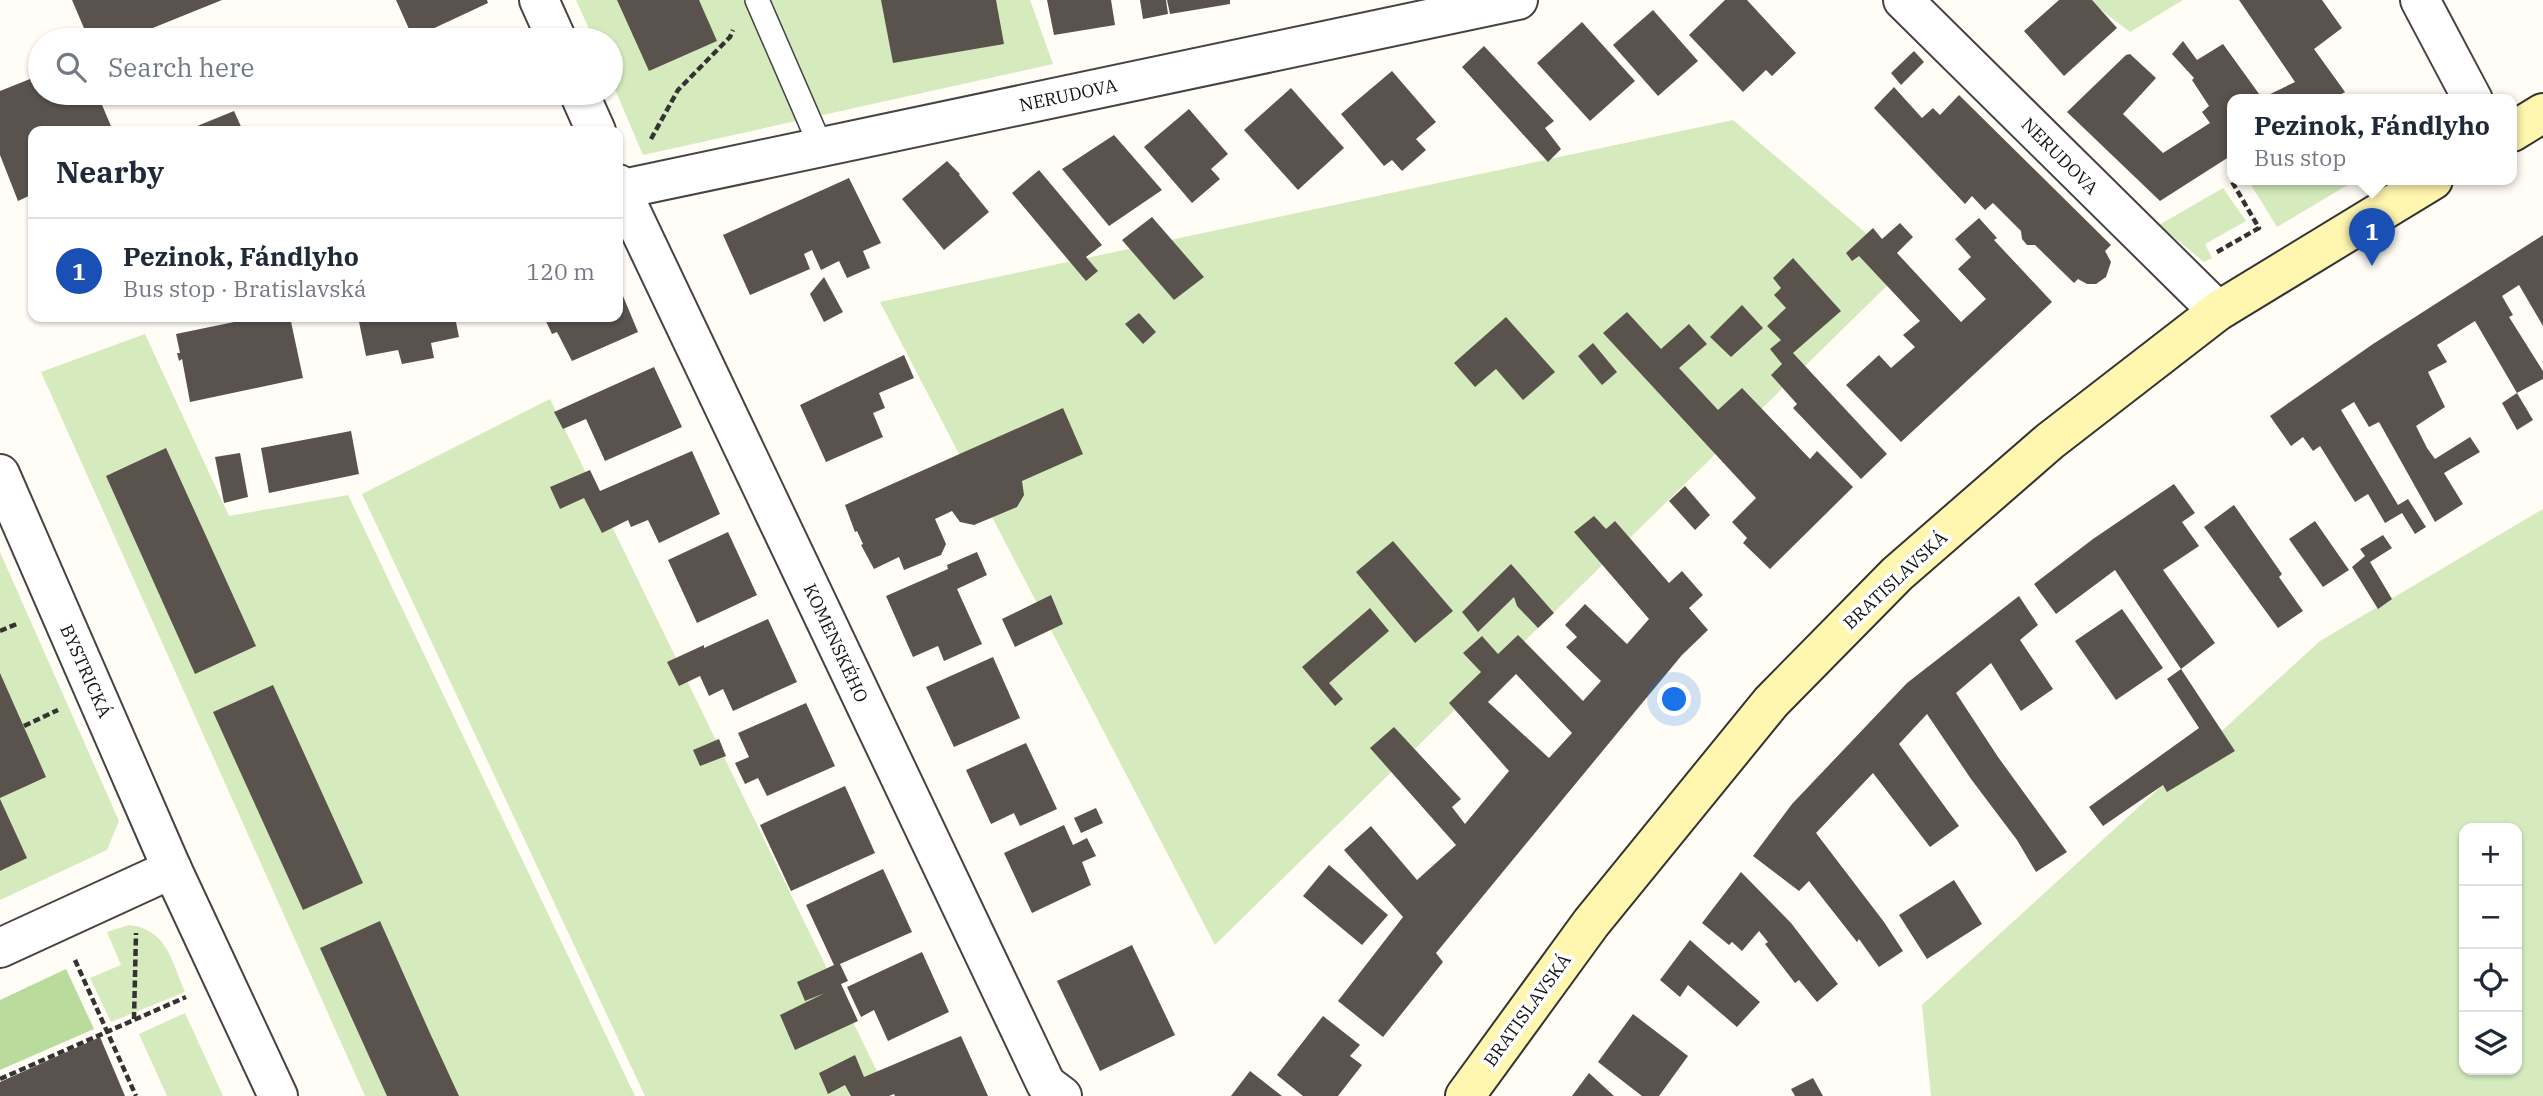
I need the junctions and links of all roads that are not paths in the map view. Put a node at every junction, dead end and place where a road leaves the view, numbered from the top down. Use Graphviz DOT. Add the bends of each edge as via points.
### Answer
graph roads {
  1 [pos="539,0"];
  2 [pos="1518,0"];
  3 [pos="1903,0"];
  4 [pos="2420,0"];
  5 [pos="759,1"];
  6 [pos="552,28"];
  7 [pos="2470,94"];
  8 [pos="584,105"];
  9 [pos="2543,113"];
  10 [pos="594,126"];
  11 [pos="2517,129"];
  12 [pos="821,147"];
  13 [pos="2425,185"];
  14 [pos="623,186"];
  15 [pos="623,195"];
  16 [pos="2218,311"];
  17 [pos="0,474"];
  18 [pos="172,869"];
  19 [pos="0,948"];
  20 [pos="278,1096"];
  21 [pos="1062,1096"];
  22 [pos="1465,1096"];
  1 -- 6 [label="street"];
  2 -- 12 [label="street, NERUDOVA"];
  3 -- 16 [label="street, NERUDOVA"];
  4 -- 7 [label="street"];
  5 -- 12 [label="lane"];
  8 -- 10 [label="street"];
  9 -- 11 [label="main road"];
  12 -- 14 [label="street, NERUDOVA"];
  13 -- 16 [label="main road, BRATISLAVSKÁ"];
  15 -- 21 [label="street, KOMENSKÉHO" via="1046,1084"];
  16 -- 22 [label="main road, BRATISLAVSKÁ" via="2050,441 1907,565 1771,702 1591,923"];
  17 -- 18 [label="street, BYSTRICKÁ"];
  18 -- 19 [label="street"];
  18 -- 20 [label="street, BYSTRICKÁ"];
}
